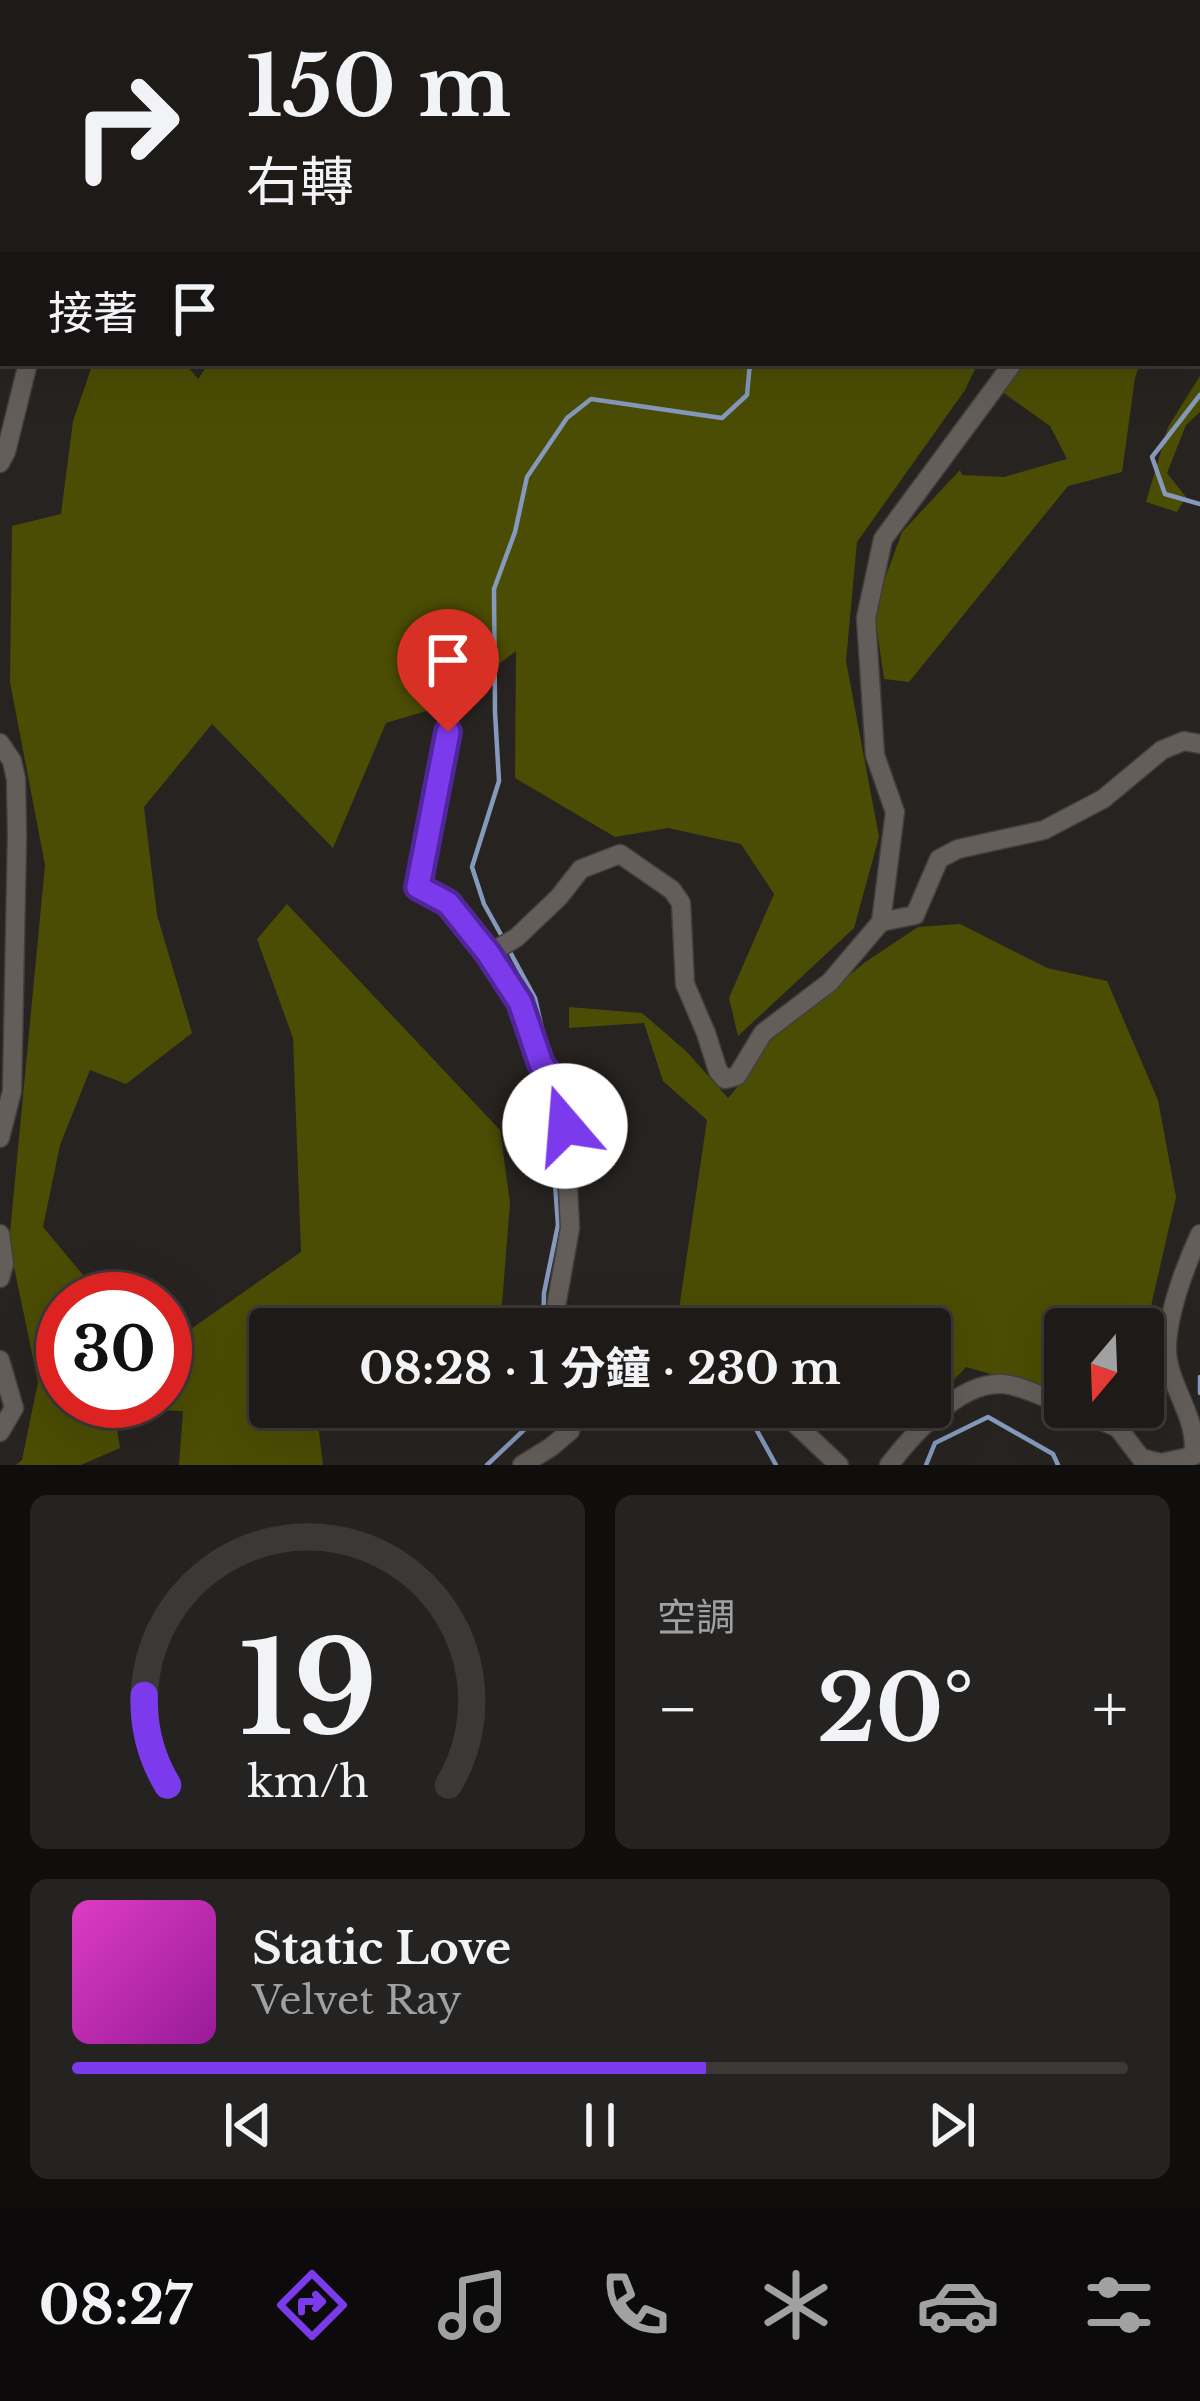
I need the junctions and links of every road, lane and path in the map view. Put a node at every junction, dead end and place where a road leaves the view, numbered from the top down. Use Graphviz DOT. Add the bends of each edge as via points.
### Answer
graph roads {
  1 [pos="27,366"];
  2 [pos="1011,366"];
  3 [pos="0,463"];
  4 [pos="448,732"];
  5 [pos="0,743"];
  6 [pos="1198,744"];
  7 [pos="881,922"];
  8 [pos="500,947"];
  9 [pos="0,1138"];
  10 [pos="0,1234"];
  11 [pos="1200,1234"];
  12 [pos="0,1278"];
  13 [pos="556,1308"];
  14 [pos="0,1360"];
  15 [pos="1044,1398"];
  16 [pos="570,1428"];
  17 [pos="800,1428"];
  18 [pos="1118,1428"];
  19 [pos="0,1432"];
  20 [pos="522,1465"];
  21 [pos="839,1465"];
  22 [pos="889,1465"];
  1 -- 3 [label="street"];
  2 -- 7 [label="street" via="883,539 866,618 875,755 895,812"];
  4 -- 8 [label="street" via="418,887"];
  5 -- 9 [label="street" via="16,779 17,836 12,1091"];
  6 -- 7 [label="street" via="1162,750 1103,800 1044,830 958,849 939,860 915,915"];
  7 -- 8 [label="street" via="830,982 764,1033 737,1076 725,1079 685,984 681,903 620,854 581,869"];
  8 -- 13 [label="street" via="541,1064 563,1092 570,1228"];
  10 -- 12 [label="street"];
  11 -- 18 [label="street" via="1167,1346 1191,1420 1192,1456 1141,1458"];
  14 -- 19 [label="street" via="14,1408"];
  15 -- 22 [label="street" via="1003,1384 975,1388 915,1432"];
  16 -- 20 [label="street"];
  17 -- 21 [label="street"];
}
